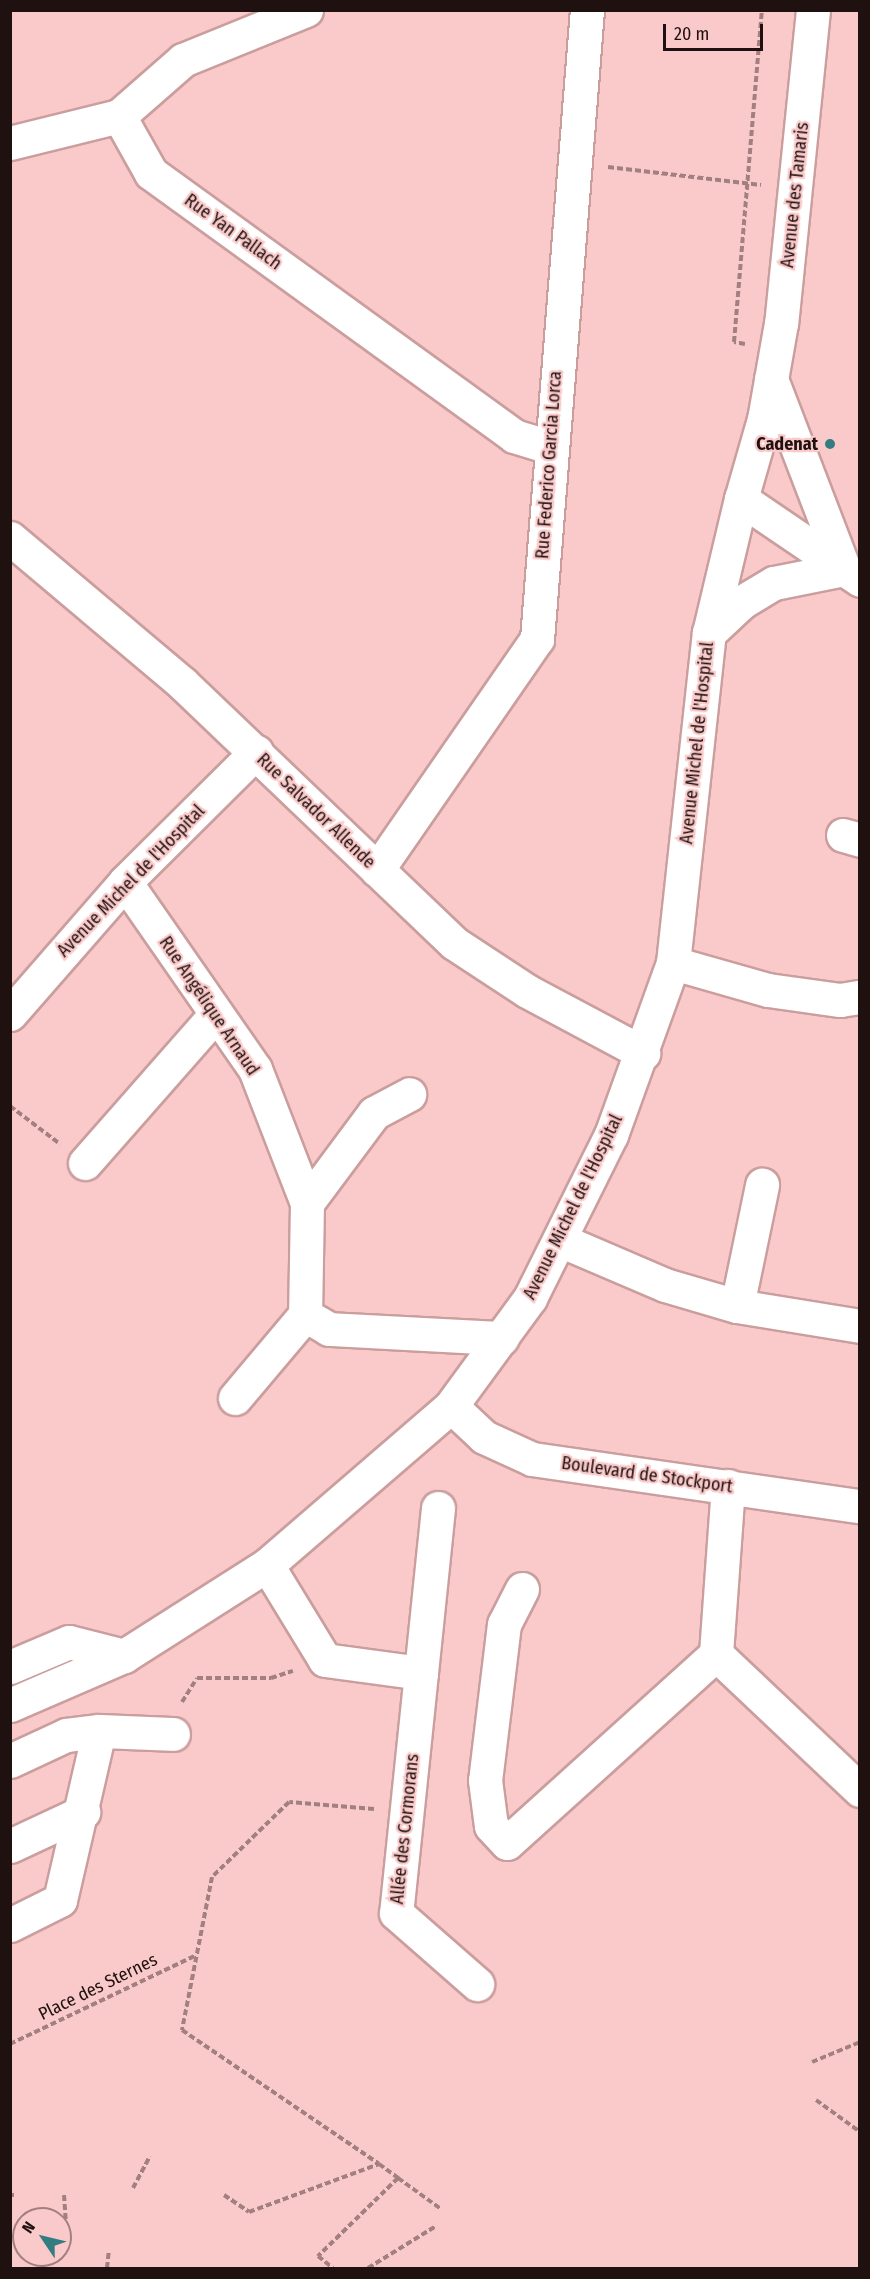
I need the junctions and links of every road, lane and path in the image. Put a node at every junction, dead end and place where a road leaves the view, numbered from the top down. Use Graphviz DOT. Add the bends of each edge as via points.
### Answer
graph roads {
  1 [pos="306,10"];
  2 [pos="588,10"];
  3 [pos="762,10"];
  4 [pos="813,10"];
  5 [pos="119,116"];
  6 [pos="10,143"];
  7 [pos="574,163"];
  8 [pos="748,184"];
  9 [pos="796,189"];
  10 [pos="774,364"];
  11 [pos="549,447"];
  12 [pos="741,499"];
  13 [pos="10,538"];
  14 [pos="851,574"];
  15 [pos="709,633"];
  16 [pos="256,752"];
  17 [pos="377,870"];
  18 [pos="125,882"];
  19 [pos="673,963"];
  20 [pos="16,997"];
  21 [pos="860,997"];
  22 [pos="216,1014"];
  23 [pos="643,1053"];
  24 [pos="409,1094"];
  25 [pos="10,1106"];
  26 [pos="85,1163"];
  27 [pos="762,1185"];
  28 [pos="307,1203"];
  29 [pos="560,1240"];
  30 [pos="736,1306"];
  31 [pos="305,1315"];
  32 [pos="860,1326"];
  33 [pos="502,1338"];
  34 [pos="235,1398"];
  35 [pos="451,1406"];
  36 [pos="728,1486"];
  37 [pos="860,1506"];
  38 [pos="438,1508"];
  39 [pos="267,1565"];
  40 [pos="522,1588"];
  41 [pos="716,1654"];
  42 [pos="124,1656"];
  43 [pos="325,1660"];
  44 [pos="10,1667"];
  45 [pos="421,1673"];
  46 [pos="10,1705"];
  47 [pos="99,1731"];
  48 [pos="174,1734"];
  49 [pos="10,1761"];
  50 [pos="860,1790"];
  51 [pos="405,1811"];
  52 [pos="82,1812"];
  53 [pos="10,1846"];
  54 [pos="10,1925"];
  55 [pos="198,1954"];
  56 [pos="477,1984"];
  57 [pos="860,2042"];
  58 [pos="10,2044"];
  59 [pos="812,2062"];
  60 [pos="816,2100"];
  61 [pos="860,2132"];
  62 [pos="150,2156"];
  63 [pos="380,2164"];
  64 [pos="398,2178"];
  65 [pos="133,2188"];
  66 [pos="64,2195"];
  67 [pos="224,2195"];
  68 [pos="65,2207"];
  69 [pos="441,2209"];
  70 [pos="436,2226"];
  71 [pos="109,2250"];
  72 [pos="107,2268"];
  73 [pos="333,2268"];
  74 [pos="368,2268"];
  1 -- 5 [label="street" via="183,60"];
  2 -- 7 [label="street, Rue Federico Garcia Lorca"];
  3 -- 8 [label="path"];
  4 -- 9 [label="street, Avenue des Tamaris"];
  5 -- 6 [label="street"];
  5 -- 11 [label="street, Rue Yan Pallach" via="151,172 514,436"];
  7 -- 8 [label="path"];
  7 -- 11 [label="street, Rue Federico Garcia Lorca"];
  8 -- 9 [label="path"];
  8 -- 10 [label="path" via="734,342"];
  9 -- 10 [label="street, Avenue des Tamaris"];
  10 -- 12 [label="street, Avenue des Tamaris"];
  10 -- 14 [label="street, Avenue des Tamaris"];
  11 -- 17 [label="street, Rue Federico Garcia Lorca" via="537,639"];
  12 -- 14 [label="street"];
  12 -- 15 [label="street, Avenue Michel de l'Hospital"];
  13 -- 16 [label="street, Rue Salvador Allende"];
  14 -- 15 [label="street" via="774,583 742,602"];
  15 -- 19 [label="street, Avenue Michel de l'Hospital"];
  16 -- 17 [label="street, Rue Salvador Allende"];
  16 -- 18 [label="street, Avenue Michel de l'Hospital"];
  17 -- 23 [label="street, Rue Salvador Allende" via="454,943 527,991"];
  18 -- 20 [label="street, Avenue Michel de l'Hospital"];
  18 -- 22 [label="street, Rue Angélique Arnaud"];
  19 -- 21 [label="street" via="768,990 840,1000"];
  19 -- 23 [label="street, Avenue Michel de l'Hospital"];
  22 -- 26 [label="street"];
  22 -- 28 [label="street, Rue Angélique Arnaud" via="255,1069"];
  23 -- 29 [label="street, Avenue Michel de l'Hospital"];
  24 -- 28 [label="street" via="374,1113"];
  25 -- 26 [label="path"];
  27 -- 30 [label="street"];
  28 -- 31 [label="street, Rue Angélique Arnaud"];
  29 -- 30 [label="street" via="665,1285"];
  29 -- 33 [label="street, Avenue Michel de l'Hospital"];
  30 -- 32 [label="street"];
  31 -- 33 [label="street" via="329,1329"];
  31 -- 34 [label="street"];
  33 -- 35 [label="street, Avenue Michel de l'Hospital"];
  35 -- 36 [label="street, Boulevard de Stockport" via="484,1437 532,1458"];
  35 -- 39 [label="street, Avenue Michel de l'Hospital"];
  36 -- 37 [label="street, Boulevard de Stockport"];
  36 -- 41 [label="street"];
  38 -- 45 [label="street, Allée des Cormorans"];
  39 -- 42 [label="street, Avenue Michel de l'Hospital"];
  39 -- 43 [label="street"];
  40 -- 41 [label="street" via="504,1624 485,1780 491,1826 507,1843"];
  41 -- 50 [label="street"];
  42 -- 44 [label="street" via="69,1641"];
  42 -- 46 [label="street, Avenue Michel de l'Hospital"];
  43 -- 45 [label="street"];
  43 -- 48 [label="path" via="271,1678 197,1678 182,1700"];
  45 -- 51 [label="street, Allée des Cormorans"];
  47 -- 48 [label="street"];
  47 -- 49 [label="street" via="66,1735"];
  47 -- 52 [label="street"];
  51 -- 55 [label="path" via="289,1803 212,1876"];
  51 -- 56 [label="street, Allée des Cormorans" via="396,1913"];
  52 -- 53 [label="street"];
  52 -- 54 [label="street" via="60,1900"];
  55 -- 58 [label="path, Place des Sternes"];
  55 -- 63 [label="path" via="182,2030"];
  57 -- 59 [label="path"];
  60 -- 61 [label="path"];
  62 -- 65 [label="path"];
  63 -- 64 [label="path"];
  63 -- 67 [label="path" via="249,2212"];
  64 -- 69 [label="path"];
  64 -- 73 [label="path" via="318,2256"];
  66 -- 68 [label="path"];
  70 -- 74 [label="path"];
  71 -- 72 [label="path"];
}
